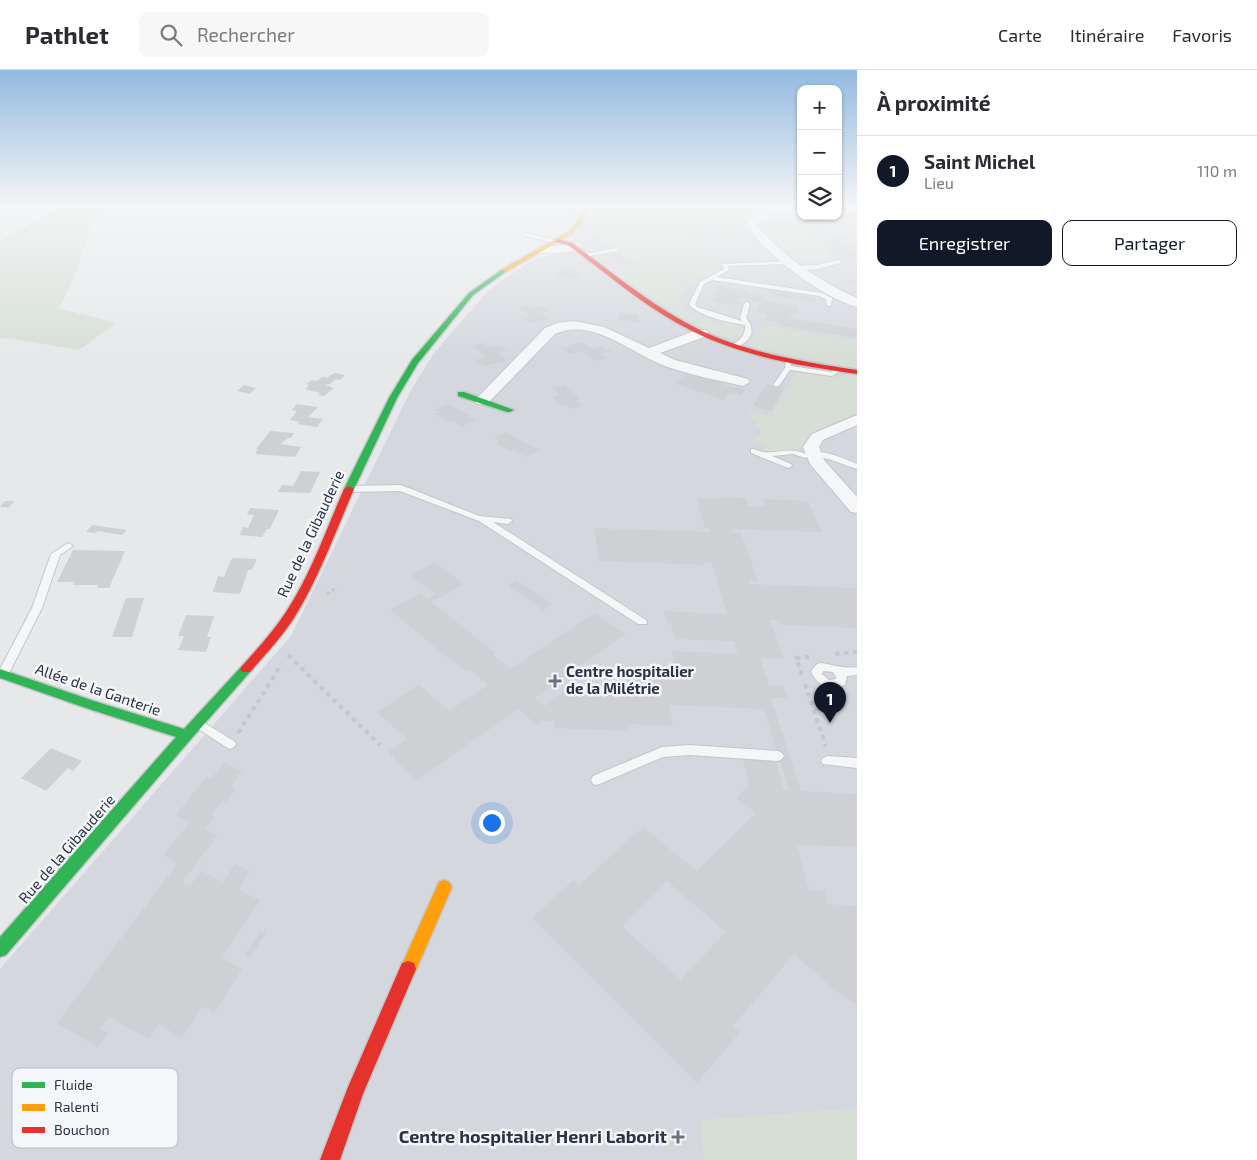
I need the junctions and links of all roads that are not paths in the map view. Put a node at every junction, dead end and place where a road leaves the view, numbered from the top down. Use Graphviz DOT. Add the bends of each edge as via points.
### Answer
graph roads {
  1 [pos="526,258"];
  2 [pos="592,258"];
  3 [pos="785,258"];
  4 [pos="807,262"];
  5 [pos="839,262"];
  6 [pos="792,265"];
  7 [pos="815,267"];
  8 [pos="711,278"];
  9 [pos="857,303"];
  10 [pos="747,304"];
  11 [pos="829,305"];
  12 [pos="748,324"];
  13 [pos="702,333"];
  14 [pos="736,346"];
  15 [pos="648,353"];
  16 [pos="788,364"];
  17 [pos="857,372"];
  18 [pos="744,382"];
  19 [pos="777,385"];
  20 [pos="461,394"];
  21 [pos="482,401"];
  22 [pos="510,410"];
  23 [pos="857,419"];
  24 [pos="754,451"];
  25 [pos="764,454"];
  26 [pos="809,455"];
  27 [pos="788,466"];
  28 [pos="857,467"];
  29 [pos="349,489"];
  30 [pos="854,501"];
  31 [pos="482,519"];
  32 [pos="508,521"];
  33 [pos="68,546"];
  34 [pos="642,622"];
  35 [pos="857,670"];
  36 [pos="840,672"];
  37 [pos="1,673"];
  38 [pos="197,723"];
  39 [pos="186,735"];
  40 [pos="230,744"];
  41 [pos="778,756"];
  42 [pos="827,761"];
  43 [pos="857,763"];
  44 [pos="597,780"];
  45 [pos="444,887"];
  46 [pos="0,949"];
  47 [pos="330,1160"];
  1 -- 29 [label="street, Rue de la Gibauderie" via="471,294 415,362 393,398"];
  2 -- 13 [label="street" via="674,318"];
  3 -- 6 [label="street"];
  4 -- 7 [label="lane"];
  5 -- 7 [label="lane"];
  6 -- 7 [label="lane"];
  6 -- 8 [label="lane" via="724,265 727,269"];
  6 -- 9 [label="street" via="822,286"];
  8 -- 11 [label="lane" via="820,294 829,298"];
  8 -- 12 [label="lane" via="702,283 692,304 695,308"];
  10 -- 12 [label="lane" via="744,318"];
  12 -- 14 [label="lane" via="749,332"];
  13 -- 14 [label="street"];
  13 -- 15 [label="street"];
  14 -- 16 [label="street"];
  15 -- 18 [label="street" via="670,363"];
  15 -- 21 [label="street" via="592,327 563,325 550,331"];
  16 -- 17 [label="street"];
  16 -- 19 [label="lane"];
  20 -- 21 [label="street"];
  21 -- 22 [label="street"];
  23 -- 26 [label="street" via="817,437"];
  24 -- 25 [label="lane"];
  25 -- 26 [label="lane" via="794,452"];
  25 -- 27 [label="lane"];
  26 -- 28 [label="lane" via="834,457"];
  26 -- 30 [label="street"];
  29 -- 31 [label="lane" via="401,488"];
  29 -- 38 [label="street, Rue de la Gibauderie" via="290,615 269,644"];
  31 -- 32 [label="lane"];
  31 -- 34 [label="lane"];
  33 -- 37 [label="lane" via="56,554 37,608"];
  35 -- 36 [label="lane"];
  37 -- 39 [label="street, Allée de la Ganterie" via="90,706"];
  38 -- 39 [label="street, Rue de la Gibauderie"];
  38 -- 40 [label="lane"];
  39 -- 46 [label="street, Rue de la Gibauderie"];
  41 -- 44 [label="lane" via="689,750 662,752"];
  42 -- 43 [label="lane"];
  45 -- 47 [label="street" via="354,1093"];
}
